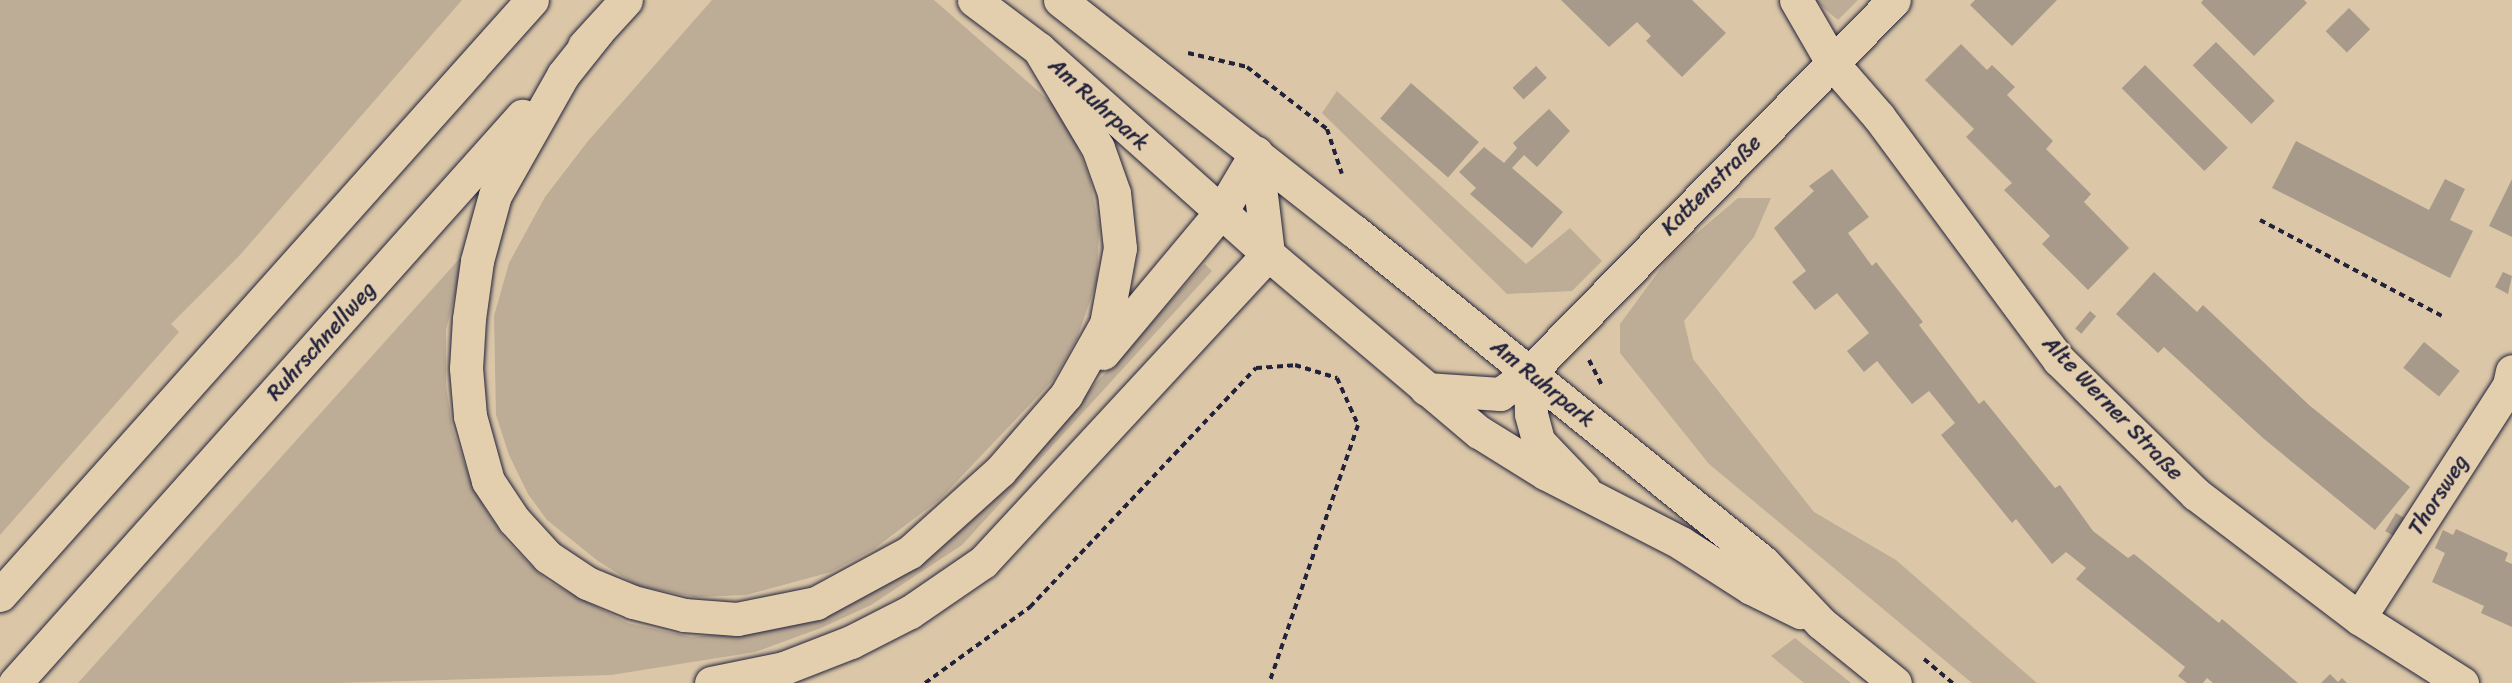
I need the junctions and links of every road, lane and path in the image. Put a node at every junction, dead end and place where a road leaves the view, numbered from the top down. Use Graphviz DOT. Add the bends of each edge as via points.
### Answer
graph roads {
  1 [pos="532,0"];
  2 [pos="626,0"];
  3 [pos="974,0"];
  4 [pos="1060,0"];
  5 [pos="1796,0"];
  6 [pos="1894,0"];
  7 [pos="598,31"];
  8 [pos="1039,49"];
  9 [pos="1186,52"];
  10 [pos="1833,64"];
  11 [pos="1256,153"];
  12 [pos="1344,182"];
  13 [pos="1221,212"];
  14 [pos="2260,220"];
  15 [pos="1268,254"];
  16 [pos="2444,317"];
  17 [pos="2512,371"];
  18 [pos="1530,372"];
  19 [pos="1426,389"];
  20 [pos="1066,396"];
  21 [pos="1599,503"];
  22 [pos="0,595"];
  23 [pos="2359,618"];
  24 [pos="1821,623"];
  25 [pos="15,683"];
  26 [pos="711,683"];
  27 [pos="925,683"];
  28 [pos="1269,683"];
  29 [pos="1895,683"];
  30 [pos="2462,683"];
  1 -- 22 [label="main road"];
  2 -- 7 [label="main road, Ruhrschnellweg"];
  3 -- 8 [label="main road, Am Ruhrpark"];
  4 -- 11 [label="main road, Am Ruhrpark"];
  5 -- 10 [label="main road, Alte Werner Straße"];
  6 -- 10 [label="main road, Kattenstraße"];
  7 -- 20 [label="main road" via="563,75 495,195 477,261 469,319 466,368 470,416 488,481 514,520 548,557 605,591 684,615 738,620 816,603 866,579 937,529 1000,471"];
  7 -- 25 [label="main road, Ruhrschnellweg"];
  8 -- 13 [label="main road, Am Ruhrpark"];
  8 -- 20 [label="main road" via="1098,148 1114,193 1120,248 1106,324"];
  9 -- 12 [label="path" via="1247,67 1327,129"];
  10 -- 18 [label="main road, Kattenstraße"];
  10 -- 23 [label="main road, Alte Werner Straße" via="1879,117 2059,360 2196,494"];
  11 -- 13 [label="main road"];
  11 -- 15 [label="main road"];
  11 -- 18 [label="main road, Am Ruhrpark"];
  13 -- 15 [label="main road, Am Ruhrpark"];
  13 -- 20 [label="main road"];
  14 -- 16 [label="path"];
  15 -- 19 [label="main road, Am Ruhrpark"];
  15 -- 26 [label="main road" via="983,562 910,612 851,642 784,668"];
  17 -- 23 [label="main road, Thorsweg" via="2509,385"];
  18 -- 19 [label="main road, Kattenstraße" via="1500,394"];
  18 -- 21 [label="main road" via="1531,414 1538,441"];
  18 -- 24 [label="main road, Am Ruhrpark" via="1763,562"];
  19 -- 21 [label="main road, Am Ruhrpark" via="1479,432"];
  21 -- 24 [label="main road, Am Ruhrpark" via="1681,543 1751,588"];
  23 -- 30 [label="main road, Alte Werner Straße"];
  24 -- 29 [label="main road, Am Ruhrpark"];
  27 -- 28 [label="path" via="1030,607 1256,368 1295,365 1337,378 1358,425"];
}
